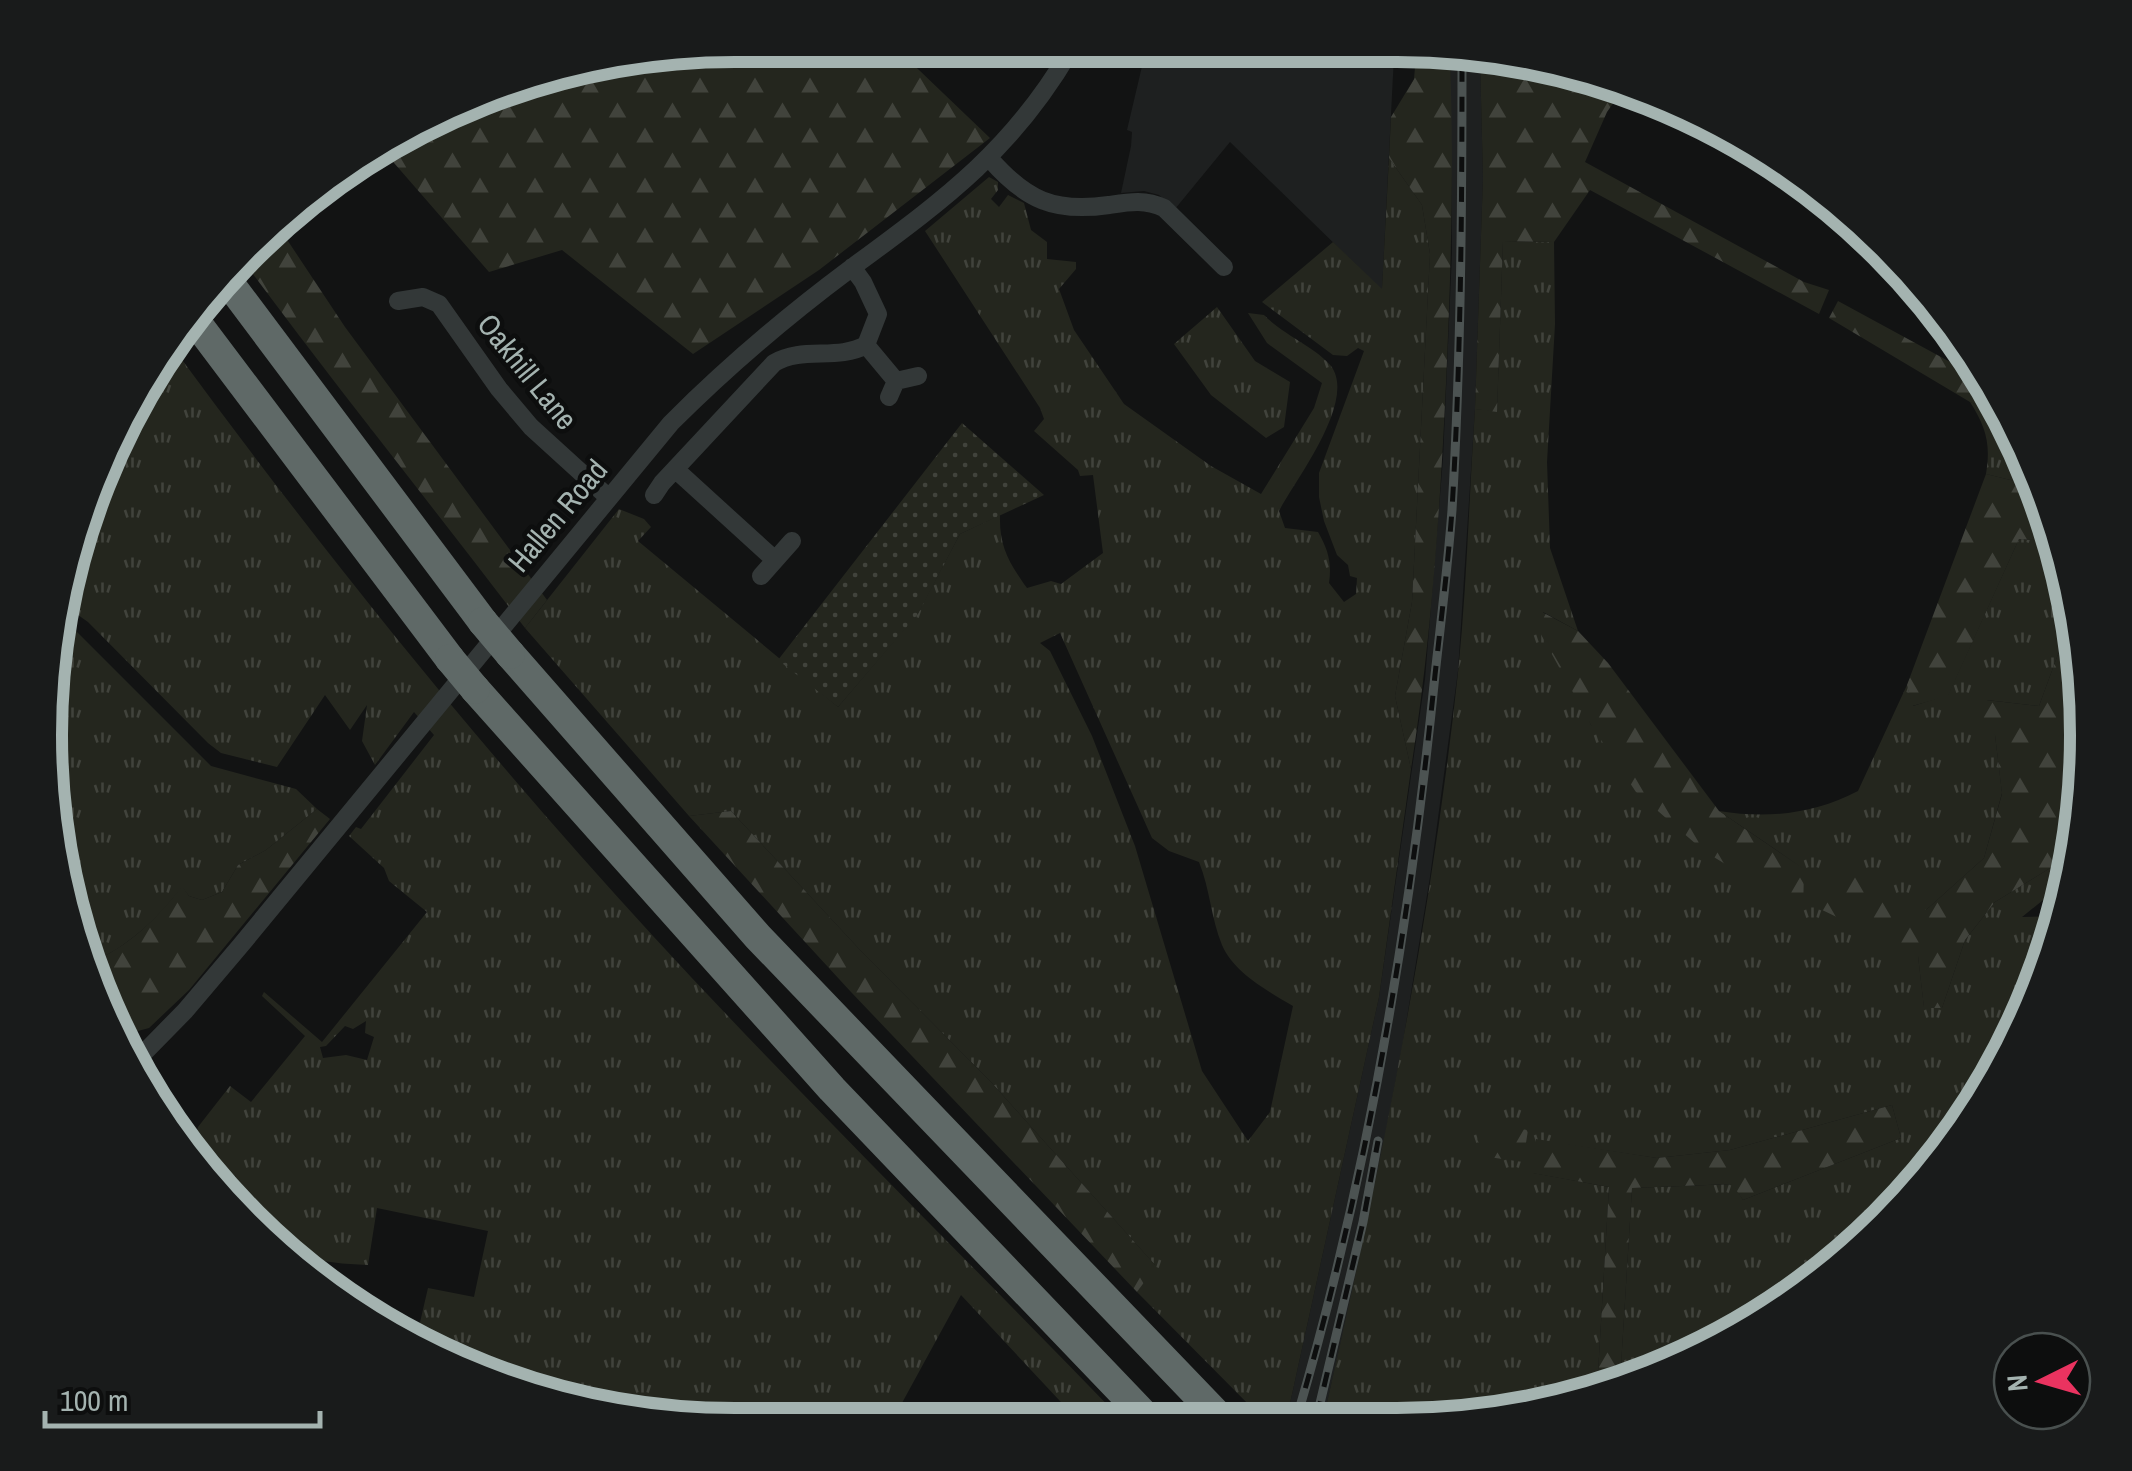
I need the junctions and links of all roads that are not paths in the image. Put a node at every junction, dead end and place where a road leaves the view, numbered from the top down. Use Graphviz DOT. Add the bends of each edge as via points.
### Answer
graph roads {
  1 [pos="1062,62"];
  2 [pos="990,158"];
  3 [pos="852,267"];
  4 [pos="1224,267"];
  5 [pos="233,289"];
  6 [pos="398,301"];
  7 [pos="200,329"];
  8 [pos="866,346"];
  9 [pos="918,376"];
  10 [pos="675,468"];
  11 [pos="654,495"];
  12 [pos="609,498"];
  13 [pos="792,542"];
  14 [pos="775,560"];
  15 [pos="761,576"];
  16 [pos="143,1053"];
  17 [pos="1137,1408"];
  18 [pos="1210,1408"];
  1 -- 2 [label="street, Hallen Road"];
  2 -- 3 [label="street, Hallen Road"];
  2 -- 4 [label="street" via="1024,194 1040,200 1088,208 1142,201 1164,208"];
  3 -- 8 [label="street" via="878,314"];
  3 -- 12 [label="street, Hallen Road" via="714,381"];
  5 -- 18 [label="highway, bridge" via="510,654 758,937"];
  6 -- 12 [label="street, Oakhill Lane" via="439,304 531,428"];
  7 -- 17 [label="highway, bridge" via="475,689 807,1062"];
  8 -- 9 [label="street" via="892,389"];
  8 -- 10 [label="street" via="774,363"];
  10 -- 11 [label="street"];
  10 -- 14 [label="street"];
  12 -- 16 [label="street, Hallen Road" via="241,945"];
  13 -- 14 [label="street"];
  14 -- 15 [label="street"];
}
